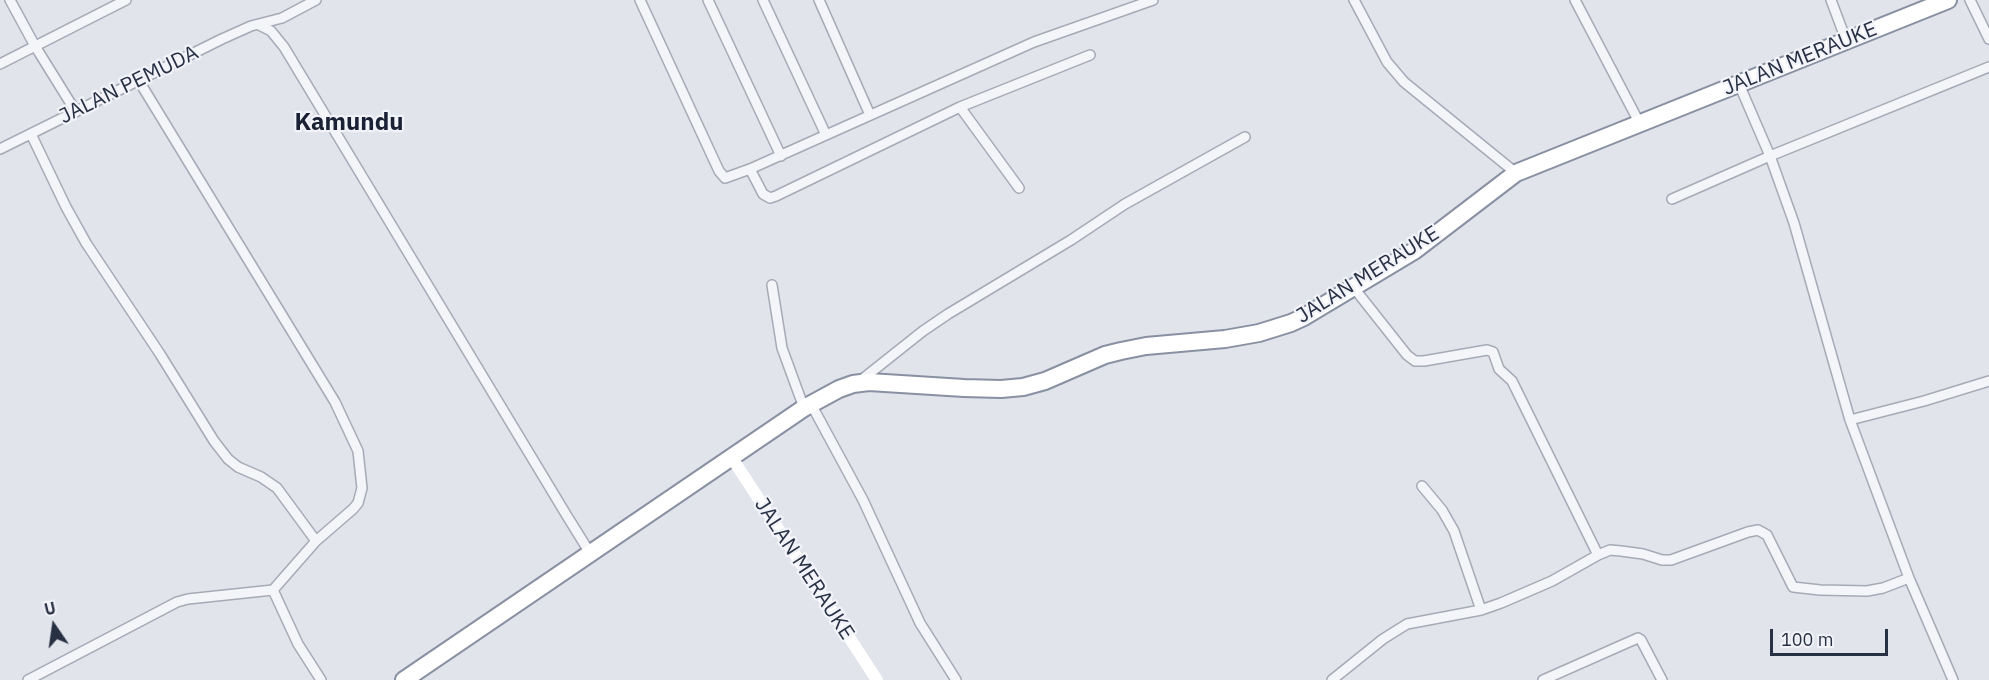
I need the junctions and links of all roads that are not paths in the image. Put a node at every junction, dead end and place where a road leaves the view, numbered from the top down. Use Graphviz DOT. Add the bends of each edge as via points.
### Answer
graph roads {
  1 [pos="10,0"];
  2 [pos="126,0"];
  3 [pos="316,0"];
  4 [pos="640,0"];
  5 [pos="708,0"];
  6 [pos="763,0"];
  7 [pos="819,0"];
  8 [pos="1154,0"];
  9 [pos="1354,0"];
  10 [pos="1575,0"];
  11 [pos="1831,0"];
  12 [pos="1948,0"];
  13 [pos="1970,0"];
  14 [pos="259,25"];
  15 [pos="1989,39"];
  16 [pos="1846,40"];
  17 [pos="34,46"];
  18 [pos="1090,55"];
  19 [pos="0,64"];
  20 [pos="1989,67"];
  21 [pos="139,81"];
  22 [pos="1739,84"];
  23 [pos="960,107"];
  24 [pos="76,112"];
  25 [pos="870,115"];
  26 [pos="1640,124"];
  27 [pos="31,134"];
  28 [pos="826,135"];
  29 [pos="1245,137"];
  30 [pos="0,149"];
  31 [pos="781,156"];
  32 [pos="1770,156"];
  33 [pos="750,170"];
  34 [pos="1516,173"];
  35 [pos="1019,188"];
  36 [pos="1672,199"];
  37 [pos="772,285"];
  38 [pos="1354,288"];
  39 [pos="1989,381"];
  40 [pos="858,383"];
  41 [pos="808,406"];
  42 [pos="1850,420"];
  43 [pos="732,458"];
  44 [pos="1422,486"];
  45 [pos="316,542"];
  46 [pos="590,553"];
  47 [pos="1598,555"];
  48 [pos="1909,578"];
  49 [pos="273,590"];
  50 [pos="1481,610"];
  51 [pos="1564,676"];
  52 [pos="28,680"];
  53 [pos="321,680"];
  54 [pos="404,680"];
  55 [pos="877,680"];
  56 [pos="956,680"];
  57 [pos="1332,680"];
  58 [pos="1543,680"];
  59 [pos="1662,680"];
  60 [pos="1953,680"];
  1 -- 17 [label="street"];
  2 -- 17 [label="street"];
  3 -- 14 [label="street, JALAN PEMUDA"];
  4 -- 33 [label="street" via="721,174 727,178"];
  5 -- 31 [label="street"];
  6 -- 28 [label="street"];
  7 -- 25 [label="street"];
  8 -- 25 [label="street" via="1034,42"];
  9 -- 34 [label="street" via="1387,62 1404,82"];
  10 -- 26 [label="street"];
  11 -- 16 [label="street"];
  12 -- 16 [label="highway, JALAN MERAUKE"];
  13 -- 15 [label="street"];
  14 -- 21 [label="street, JALAN PEMUDA"];
  14 -- 46 [label="street" via="271,31 284,47"];
  16 -- 22 [label="highway, JALAN MERAUKE"];
  17 -- 19 [label="street"];
  17 -- 24 [label="street"];
  18 -- 23 [label="street"];
  20 -- 32 [label="street"];
  21 -- 24 [label="street, JALAN PEMUDA"];
  21 -- 45 [label="street" via="335,402 355,443 361,461 360,499 349,514"];
  22 -- 26 [label="highway, JALAN MERAUKE"];
  22 -- 32 [label="street"];
  23 -- 33 [label="street" via="770,198 763,194"];
  23 -- 35 [label="street"];
  24 -- 27 [label="street, JALAN PEMUDA"];
  25 -- 28 [label="street"];
  26 -- 34 [label="highway, JALAN MERAUKE"];
  27 -- 30 [label="street, JALAN PEMUDA"];
  27 -- 45 [label="street" via="86,243 214,441 238,467 277,488"];
  28 -- 31 [label="street"];
  29 -- 40 [label="street" via="1135,198 948,314"];
  31 -- 33 [label="street"];
  32 -- 36 [label="street"];
  32 -- 42 [label="street" via="1794,223"];
  34 -- 38 [label="highway, JALAN MERAUKE" via="1414,251"];
  37 -- 41 [label="street" via="782,348"];
  38 -- 40 [label="highway, JALAN MERAUKE" via="1278,327 1225,339 1121,351 1033,385 1001,389"];
  38 -- 47 [label="street" via="1415,361 1493,352 1500,369 1512,381"];
  39 -- 42 [label="street"];
  40 -- 41 [label="highway, JALAN MERAUKE"];
  41 -- 43 [label="highway, JALAN MERAUKE"];
  41 -- 56 [label="street" via="863,500 916,615"];
  42 -- 48 [label="street"];
  43 -- 46 [label="highway, JALAN MERAUKE"];
  43 -- 55 [label="street, JALAN MERAUKE"];
  44 -- 50 [label="street" via="1454,531"];
  45 -- 49 [label="street"];
  46 -- 54 [label="highway, JALAN MERAUKE"];
  47 -- 48 [label="street" via="1610,550 1671,560 1758,530 1767,535 1793,587 1867,591"];
  47 -- 50 [label="street" via="1534,590"];
  48 -- 60 [label="street"];
  49 -- 52 [label="street" via="177,602"];
  49 -- 53 [label="street" via="298,644"];
  50 -- 57 [label="street" via="1407,624"];
  51 -- 58 [label="street"];
  51 -- 59 [label="street" via="1638,638"];
}
